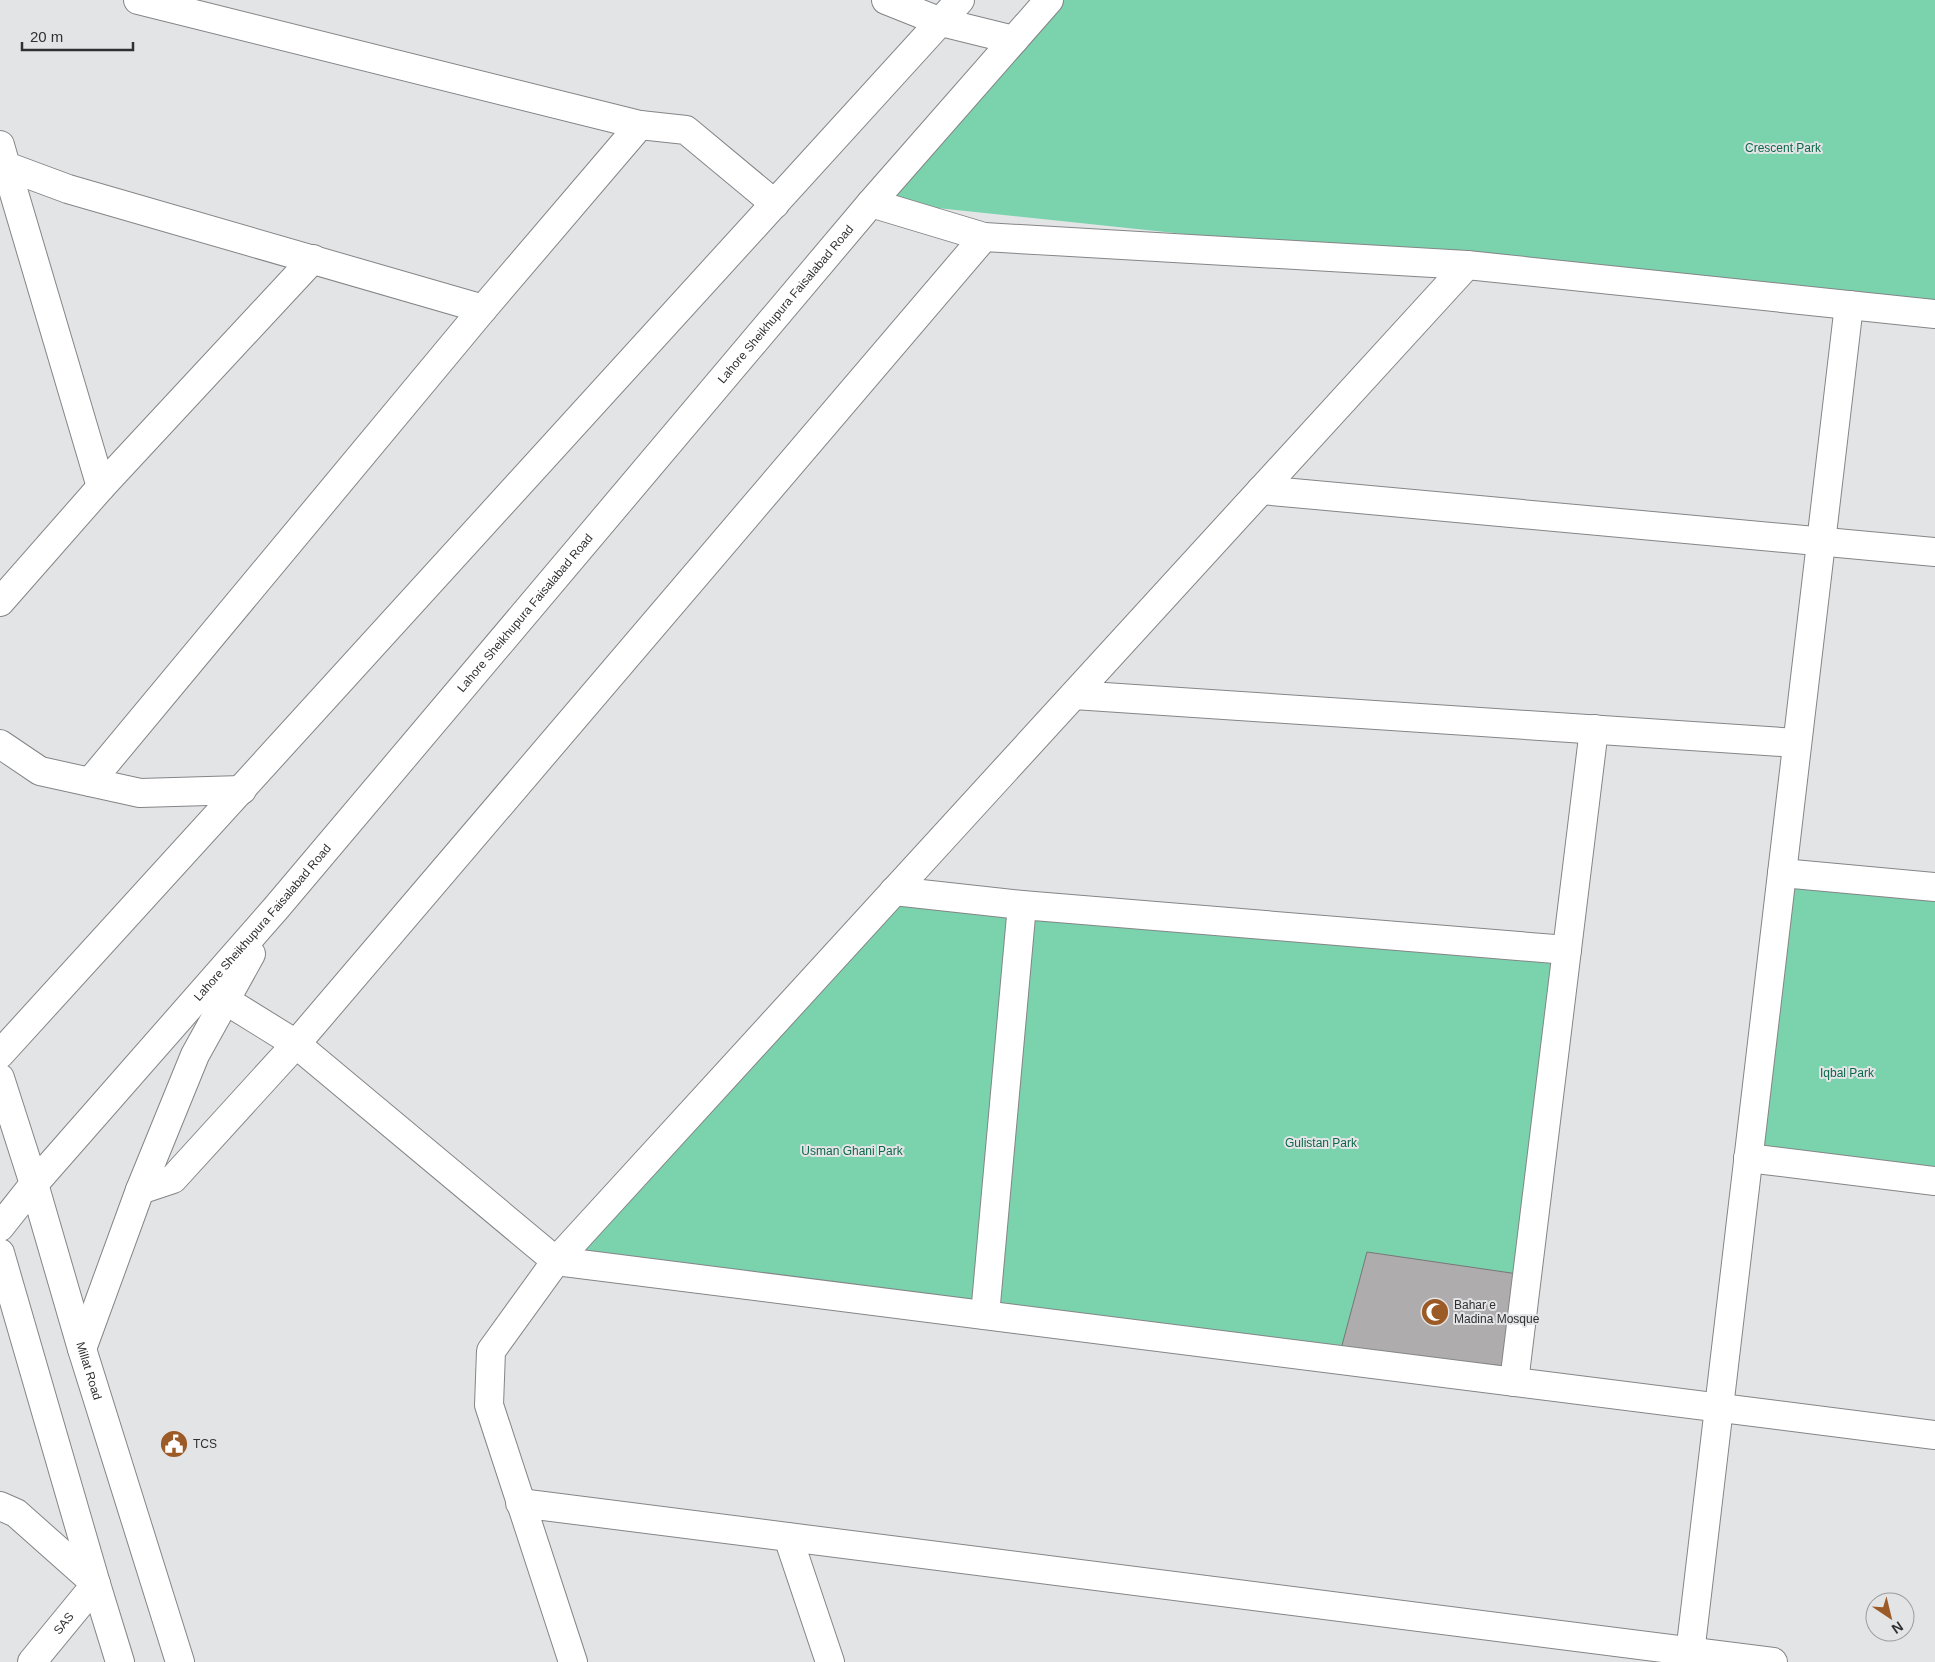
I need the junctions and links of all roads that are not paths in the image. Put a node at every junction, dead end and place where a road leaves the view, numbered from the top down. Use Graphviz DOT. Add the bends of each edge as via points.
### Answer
graph roads {
  1 [pos="138,0"];
  2 [pos="886,0"];
  3 [pos="960,0"];
  4 [pos="1049,0"];
  5 [pos="941,22"];
  6 [pos="1014,40"];
  7 [pos="640,125"];
  8 [pos="3,156"];
  9 [pos="871,203"];
  10 [pos="775,204"];
  11 [pos="984,237"];
  12 [pos="314,259"];
  13 [pos="1467,265"];
  14 [pos="1849,305"];
  15 [pos="483,309"];
  16 [pos="1935,314"];
  17 [pos="101,487"];
  18 [pos="1261,490"];
  19 [pos="1820,542"];
  20 [pos="1935,552"];
  21 [pos="0,602"];
  22 [pos="1074,695"];
  23 [pos="1594,729"];
  24 [pos="1797,743"];
  25 [pos="0,744"];
  26 [pos="90,782"];
  27 [pos="242,790"];
  28 [pos="1782,872"];
  29 [pos="1935,887"];
  30 [pos="894,891"];
  31 [pos="1022,904"];
  32 [pos="277,907"];
  33 [pos="1567,950"];
  34 [pos="225,1000"];
  35 [pos="296,1044"];
  36 [pos="0,1054"];
  37 [pos="0,1078"];
  38 [pos="1748,1158"];
  39 [pos="1935,1181"];
  40 [pos="34,1184"];
  41 [pos="140,1190"];
  42 [pos="0,1227"];
  43 [pos="0,1252"];
  44 [pos="556,1260"];
  45 [pos="985,1315"];
  46 [pos="82,1349"];
  47 [pos="1514,1382"];
  48 [pos="1718,1408"];
  49 [pos="1935,1435"];
  50 [pos="520,1503"];
  51 [pos="0,1506"];
  52 [pos="788,1537"];
  53 [pos="96,1584"];
  54 [pos="1690,1657"];
  55 [pos="32,1662"];
  56 [pos="120,1662"];
  57 [pos="180,1662"];
  58 [pos="573,1662"];
  59 [pos="830,1662"];
  60 [pos="1773,1662"];
  1 -- 7 [label="main road"];
  2 -- 5 [label="main road"];
  3 -- 5 [label="main road"];
  4 -- 6 [label="main road, Lahore Sheikhupura Faisalabad Road"];
  5 -- 6 [label="main road"];
  5 -- 10 [label="main road"];
  6 -- 9 [label="main road, Lahore Sheikhupura Faisalabad Road"];
  7 -- 10 [label="main road" via="686,130"];
  7 -- 15 [label="main road"];
  8 -- 12 [label="main road" via="68,189"];
  8 -- 17 [label="main road"];
  9 -- 11 [label="main road"];
  9 -- 32 [label="main road, Lahore Sheikhupura Faisalabad Road"];
  10 -- 27 [label="main road"];
  11 -- 13 [label="main road"];
  11 -- 35 [label="main road"];
  12 -- 15 [label="main road"];
  12 -- 17 [label="main road"];
  13 -- 14 [label="main road"];
  13 -- 18 [label="main road"];
  14 -- 16 [label="main road"];
  14 -- 19 [label="main road"];
  15 -- 26 [label="main road"];
  17 -- 21 [label="main road"];
  18 -- 19 [label="main road"];
  18 -- 22 [label="main road"];
  19 -- 20 [label="main road"];
  19 -- 24 [label="main road"];
  22 -- 23 [label="main road"];
  22 -- 30 [label="main road"];
  23 -- 24 [label="main road"];
  23 -- 33 [label="main road"];
  24 -- 28 [label="main road"];
  25 -- 26 [label="main road" via="40,771"];
  26 -- 27 [label="main road" via="140,793"];
  27 -- 36 [label="main road"];
  28 -- 29 [label="main road"];
  28 -- 38 [label="main road"];
  30 -- 31 [label="main road"];
  30 -- 44 [label="main road"];
  31 -- 33 [label="main road"];
  31 -- 45 [label="main road"];
  32 -- 34 [label="main road"];
  32 -- 40 [label="main road, Lahore Sheikhupura Faisalabad Road"];
  33 -- 47 [label="main road"];
  34 -- 35 [label="main road"];
  34 -- 41 [label="main road" via="195,1055"];
  35 -- 41 [label="main road" via="173,1179"];
  35 -- 44 [label="main road"];
  37 -- 40 [label="main road, Millat Road"];
  38 -- 39 [label="main road"];
  38 -- 48 [label="main road"];
  40 -- 42 [label="main road, Lahore Sheikhupura Faisalabad Road"];
  40 -- 46 [label="main road, Millat Road"];
  41 -- 46 [label="main road"];
  43 -- 53 [label="main road"];
  44 -- 45 [label="main road"];
  44 -- 50 [label="main road" via="491,1351 488,1405"];
  45 -- 47 [label="main road"];
  46 -- 57 [label="main road, Millat Road"];
  47 -- 48 [label="main road"];
  48 -- 49 [label="main road"];
  48 -- 54 [label="main road"];
  50 -- 52 [label="main road"];
  50 -- 58 [label="main road"];
  51 -- 53 [label="main road" via="16,1513"];
  52 -- 54 [label="main road"];
  52 -- 59 [label="main road"];
  53 -- 55 [label="main road, SAS"];
  53 -- 56 [label="main road"];
  54 -- 60 [label="main road"];
}
